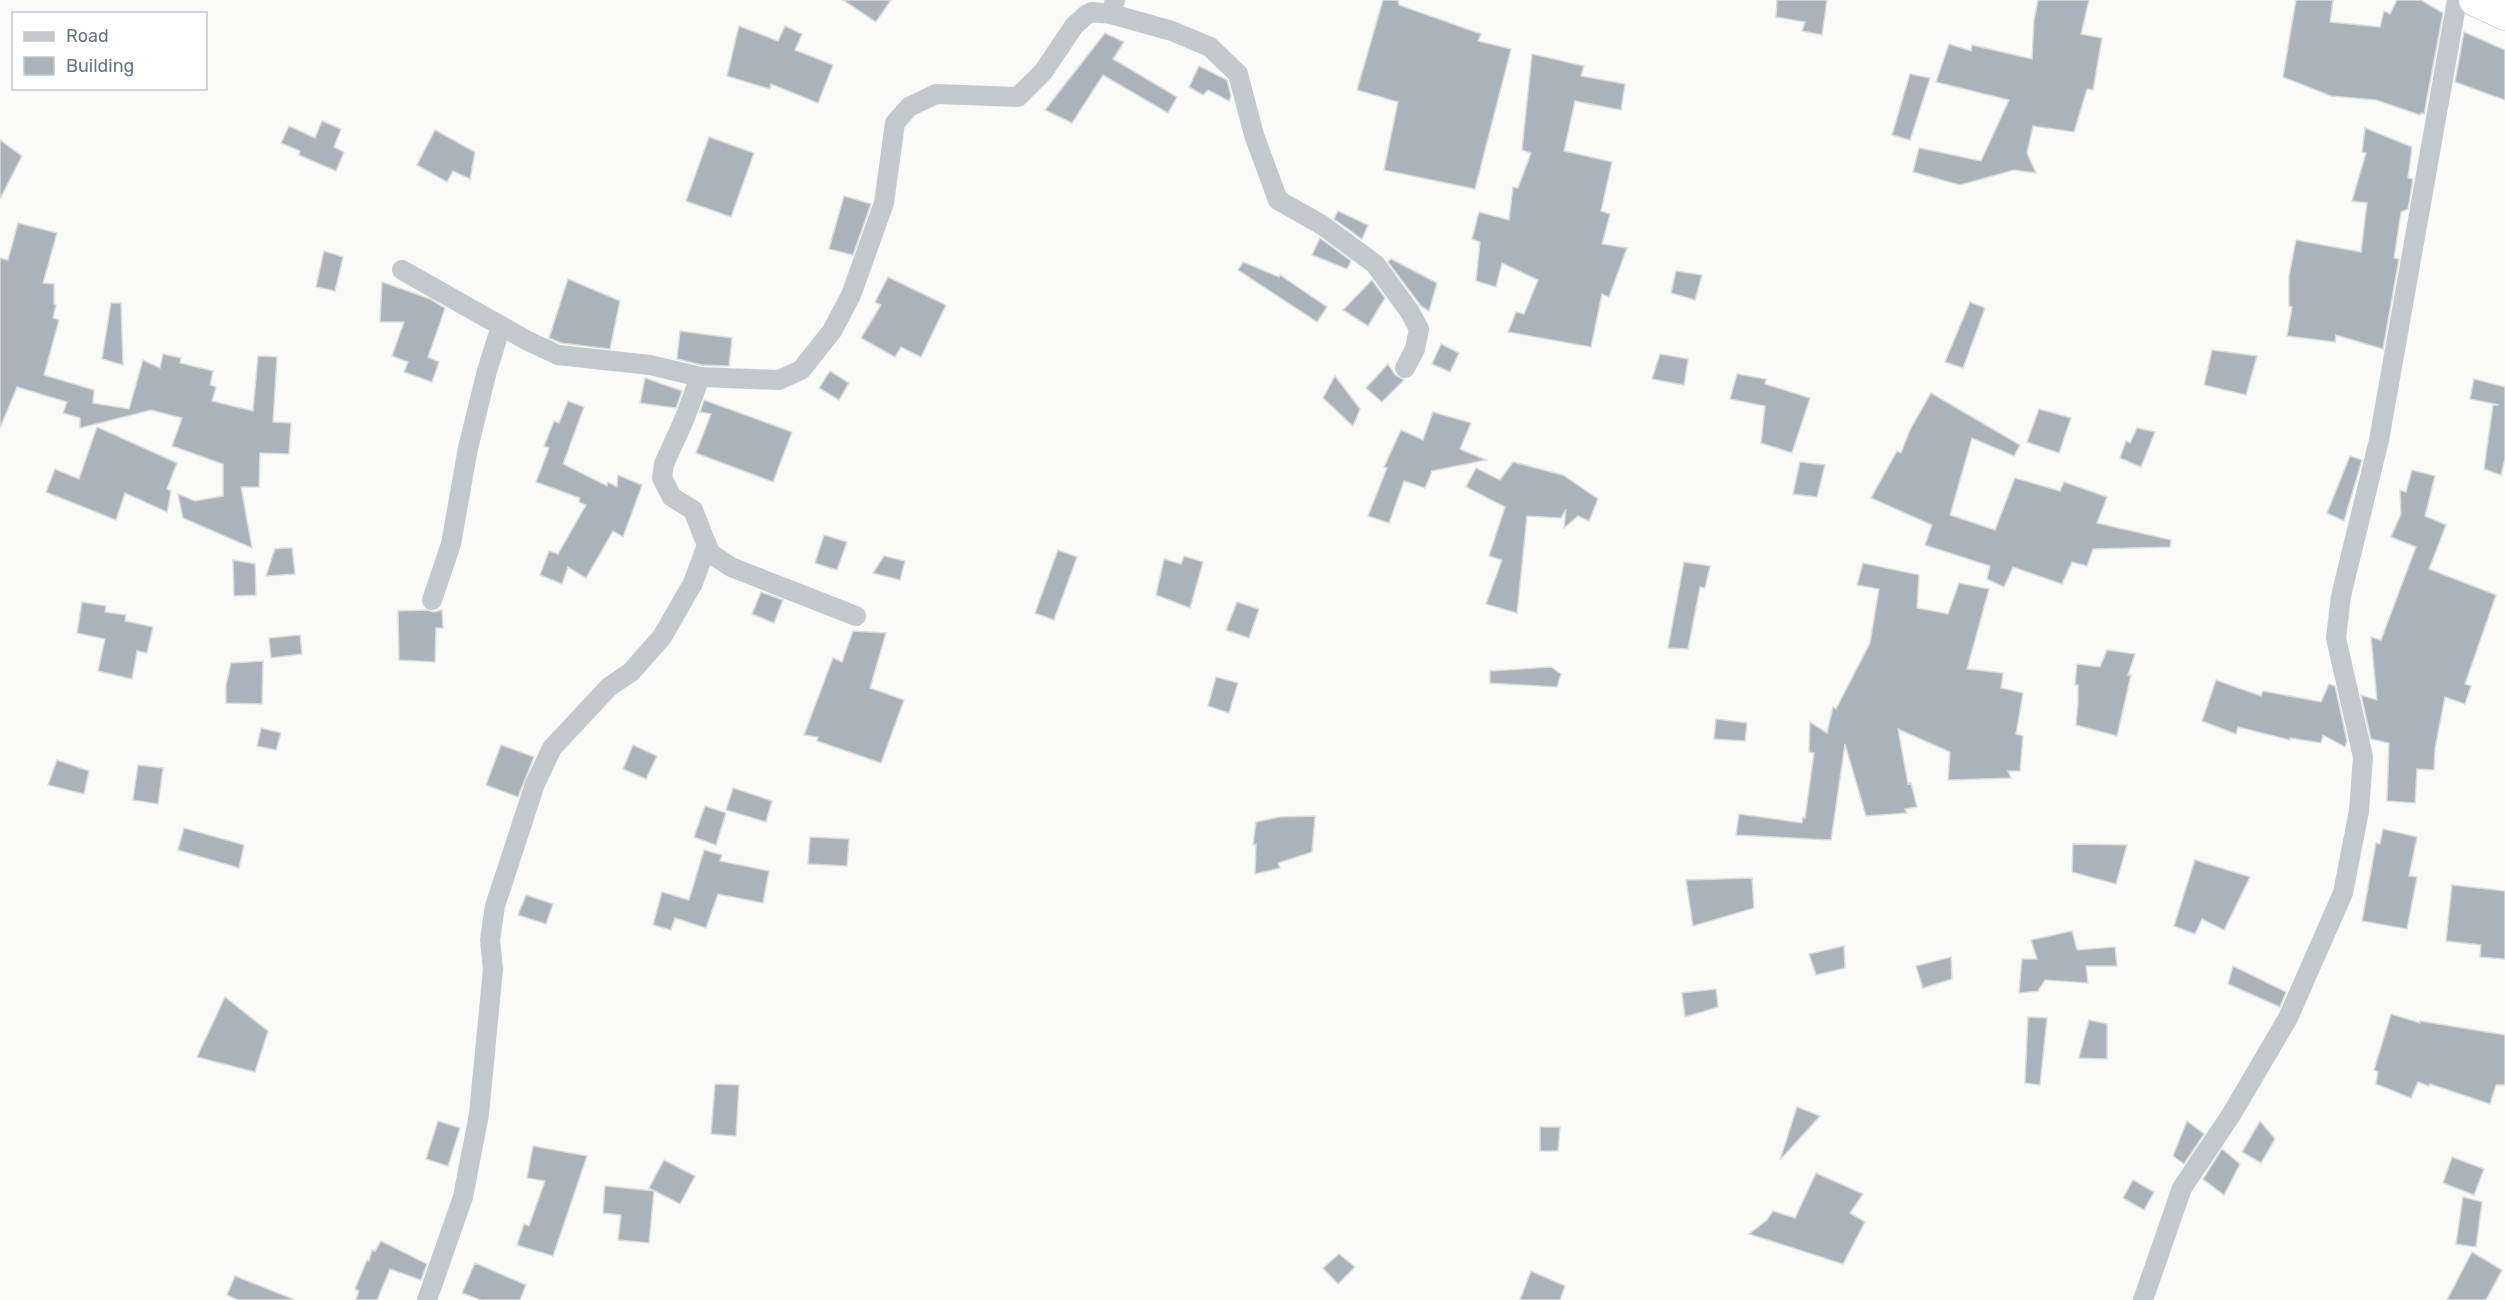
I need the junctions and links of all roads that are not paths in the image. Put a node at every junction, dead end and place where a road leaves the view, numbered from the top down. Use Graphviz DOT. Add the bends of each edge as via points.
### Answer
graph roads {
  1 [pos="2457,0"];
  2 [pos="2475,0"];
  3 [pos="1113,7"];
  4 [pos="2505,14"];
  5 [pos="402,270"];
  6 [pos="501,326"];
  7 [pos="1405,368"];
  8 [pos="700,377"];
  9 [pos="707,545"];
  10 [pos="432,600"];
  11 [pos="856,616"];
  12 [pos="428,1300"];
  13 [pos="2143,1300"];
  1 -- 13 [label="street" via="2379,440 2341,596 2336,638 2363,757 2359,811 2343,892 2288,1018 2182,1188"];
  2 -- 4 [label="highway"];
  3 -- 7 [label="street" via="1210,47 1238,74 1254,135 1278,200 1322,225 1376,264 1410,312 1419,329"];
  3 -- 8 [label="street" via="1092,12 1074,26 1043,72 1018,97 936,94 909,107 895,123 884,203 851,295 832,331 801,370 779,380"];
  5 -- 6 [label="street"];
  6 -- 8 [label="street" via="558,355 650,365"];
  6 -- 10 [label="street" via="468,448 451,544"];
  8 -- 9 [label="street" via="664,464 662,478 672,497 693,510"];
  9 -- 11 [label="street" via="710,554 731,567"];
  9 -- 12 [label="street" via="693,583 662,637 552,748 535,784 495,906 479,1114 463,1197"];
}
